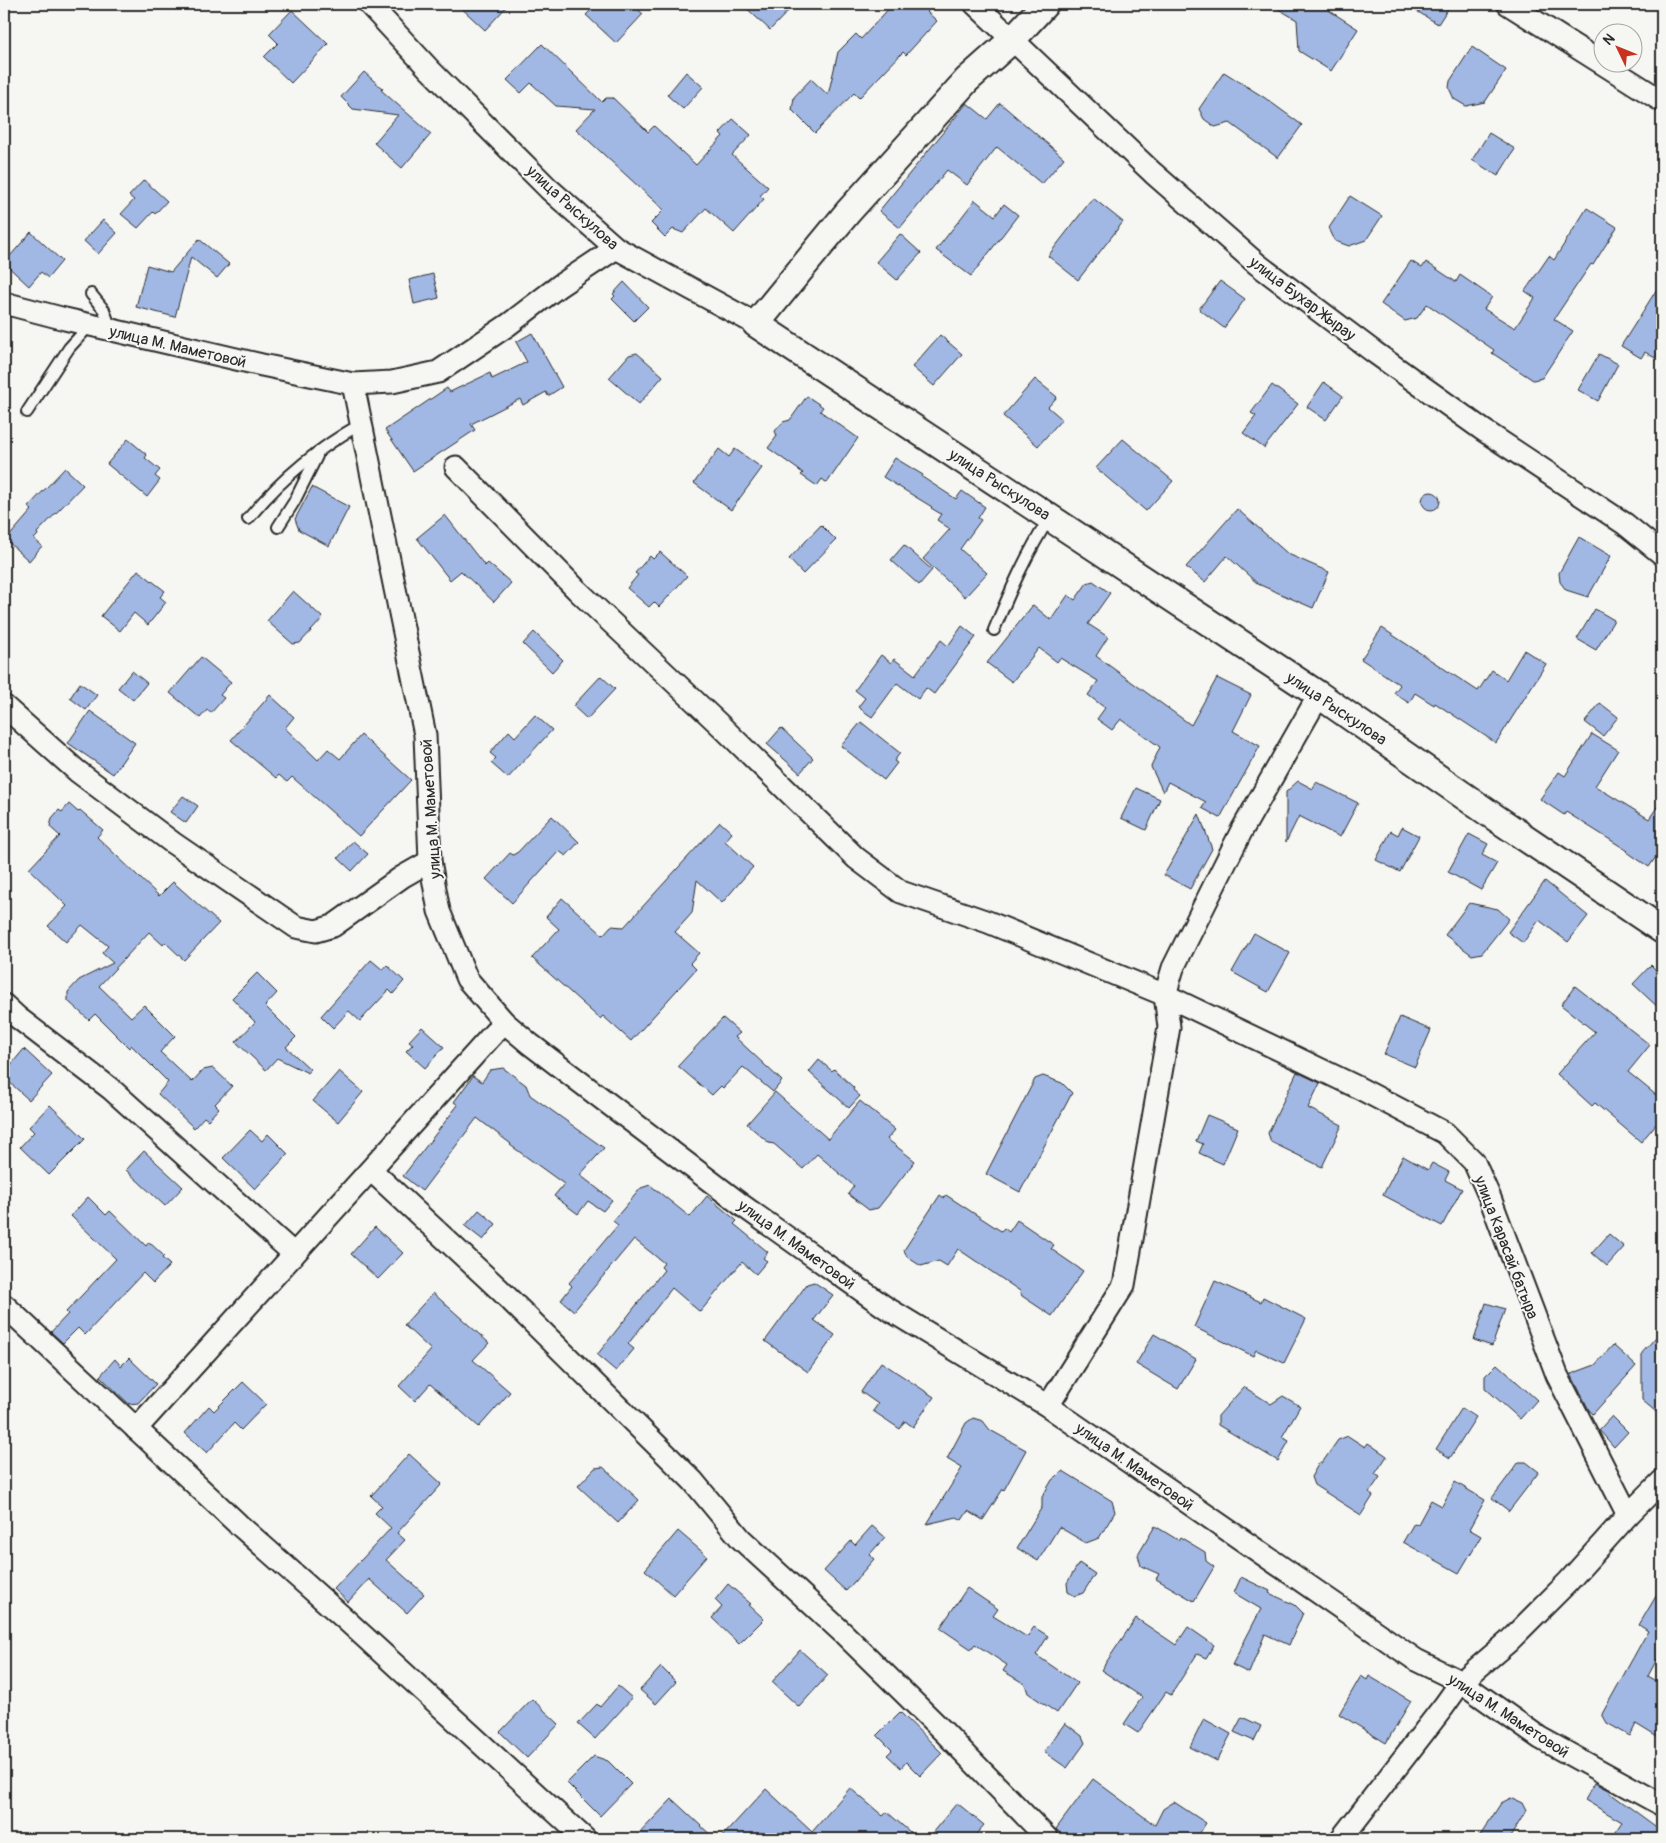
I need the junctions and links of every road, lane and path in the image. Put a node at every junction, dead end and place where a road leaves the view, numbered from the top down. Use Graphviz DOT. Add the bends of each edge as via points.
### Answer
graph roads {
  1 [pos="369,4"];
  2 [pos="975,4"];
  3 [pos="1045,4"];
  4 [pos="1508,4"];
  5 [pos="1012,40"];
  6 [pos="1662,101"];
  7 [pos="616,248"];
  8 [pos="90,294"];
  9 [pos="6,308"];
  10 [pos="756,324"];
  11 [pos="90,325"];
  12 [pos="112,330"];
  13 [pos="353,384"];
  14 [pos="27,412"];
  15 [pos="361,424"];
  16 [pos="320,450"];
  17 [pos="456,467"];
  18 [pos="1050,517"];
  19 [pos="248,519"];
  20 [pos="278,527"];
  21 [pos="1662,554"];
  22 [pos="994,630"];
  23 [pos="1319,695"];
  24 [pos="4,706"];
  25 [pos="430,861"];
  26 [pos="1662,930"];
  27 [pos="1166,995"];
  28 [pos="4,1005"];
  29 [pos="504,1022"];
  30 [pos="371,1170"];
  31 [pos="294,1254"];
  32 [pos="4,1305"];
  33 [pos="1048,1406"];
  34 [pos="136,1429"];
  35 [pos="1662,1481"];
  36 [pos="1628,1515"];
  37 [pos="1461,1682"];
  38 [pos="1662,1805"];
  39 [pos="1347,1837"];
  40 [pos="585,1839"];
  41 [pos="1048,1839"];
  1 -- 7 [label="street, улица Рыскулова" via="549,189"];
  2 -- 5 [label="street, улица Бухар Жырау"];
  3 -- 5 [label="street"];
  4 -- 6 [label="street"];
  5 -- 10 [label="street" via="954,94 848,212"];
  5 -- 21 [label="street, улица Бухар Жырау" via="1153,173 1257,264 1374,352 1625,524"];
  7 -- 10 [label="street, улица Рыскулова"];
  7 -- 13 [label="street, улица М. Маметовой" via="438,372 392,382"];
  8 -- 12 [label="lane" via="104,310"];
  9 -- 11 [label="street, улица М. Маметовой"];
  10 -- 18 [label="street, улица Рыскулова"];
  11 -- 12 [label="street, улица М. Маметовой"];
  11 -- 14 [label="lane" via="69,348"];
  12 -- 13 [label="street, улица М. Маметовой"];
  13 -- 15 [label="street, улица М. Маметовой"];
  15 -- 16 [label="lane"];
  15 -- 25 [label="street, улица М. Маметовой" via="425,736"];
  16 -- 19 [label="lane" via="284,480"];
  16 -- 20 [label="lane"];
  17 -- 27 [label="street, улица Карасай батыра" via="577,590 856,858 901,892 988,922"];
  18 -- 22 [label="lane" via="1031,546"];
  18 -- 23 [label="street, улица Рыскулова"];
  23 -- 26 [label="street, улица Рыскулова"];
  23 -- 27 [label="street" via="1242,830 1173,968"];
  24 -- 25 [label="street" via="77,770 173,843 296,927 316,931 333,926"];
  25 -- 29 [label="street, улица М. Маметовой" via="439,910 467,979"];
  27 -- 33 [label="street" via="1169,1027 1124,1285"];
  27 -- 36 [label="street, улица Карасай батыра" via="1359,1088 1444,1133 1474,1162 1557,1375"];
  28 -- 31 [label="street" via="111,1089"];
  29 -- 30 [label="street"];
  29 -- 33 [label="street, улица М. Маметовой" via="743,1206 885,1307"];
  30 -- 31 [label="street"];
  30 -- 41 [label="street" via="499,1289 693,1482 741,1539 939,1726"];
  31 -- 34 [label="street"];
  32 -- 34 [label="street"];
  33 -- 37 [label="street, улица М. Маметовой" via="1416,1660"];
  34 -- 40 [label="street"];
  35 -- 36 [label="street"];
  36 -- 37 [label="street" via="1568,1582 1508,1642"];
  37 -- 38 [label="street, улица М. Маметовой" via="1540,1738"];
  37 -- 39 [label="street"];
}
